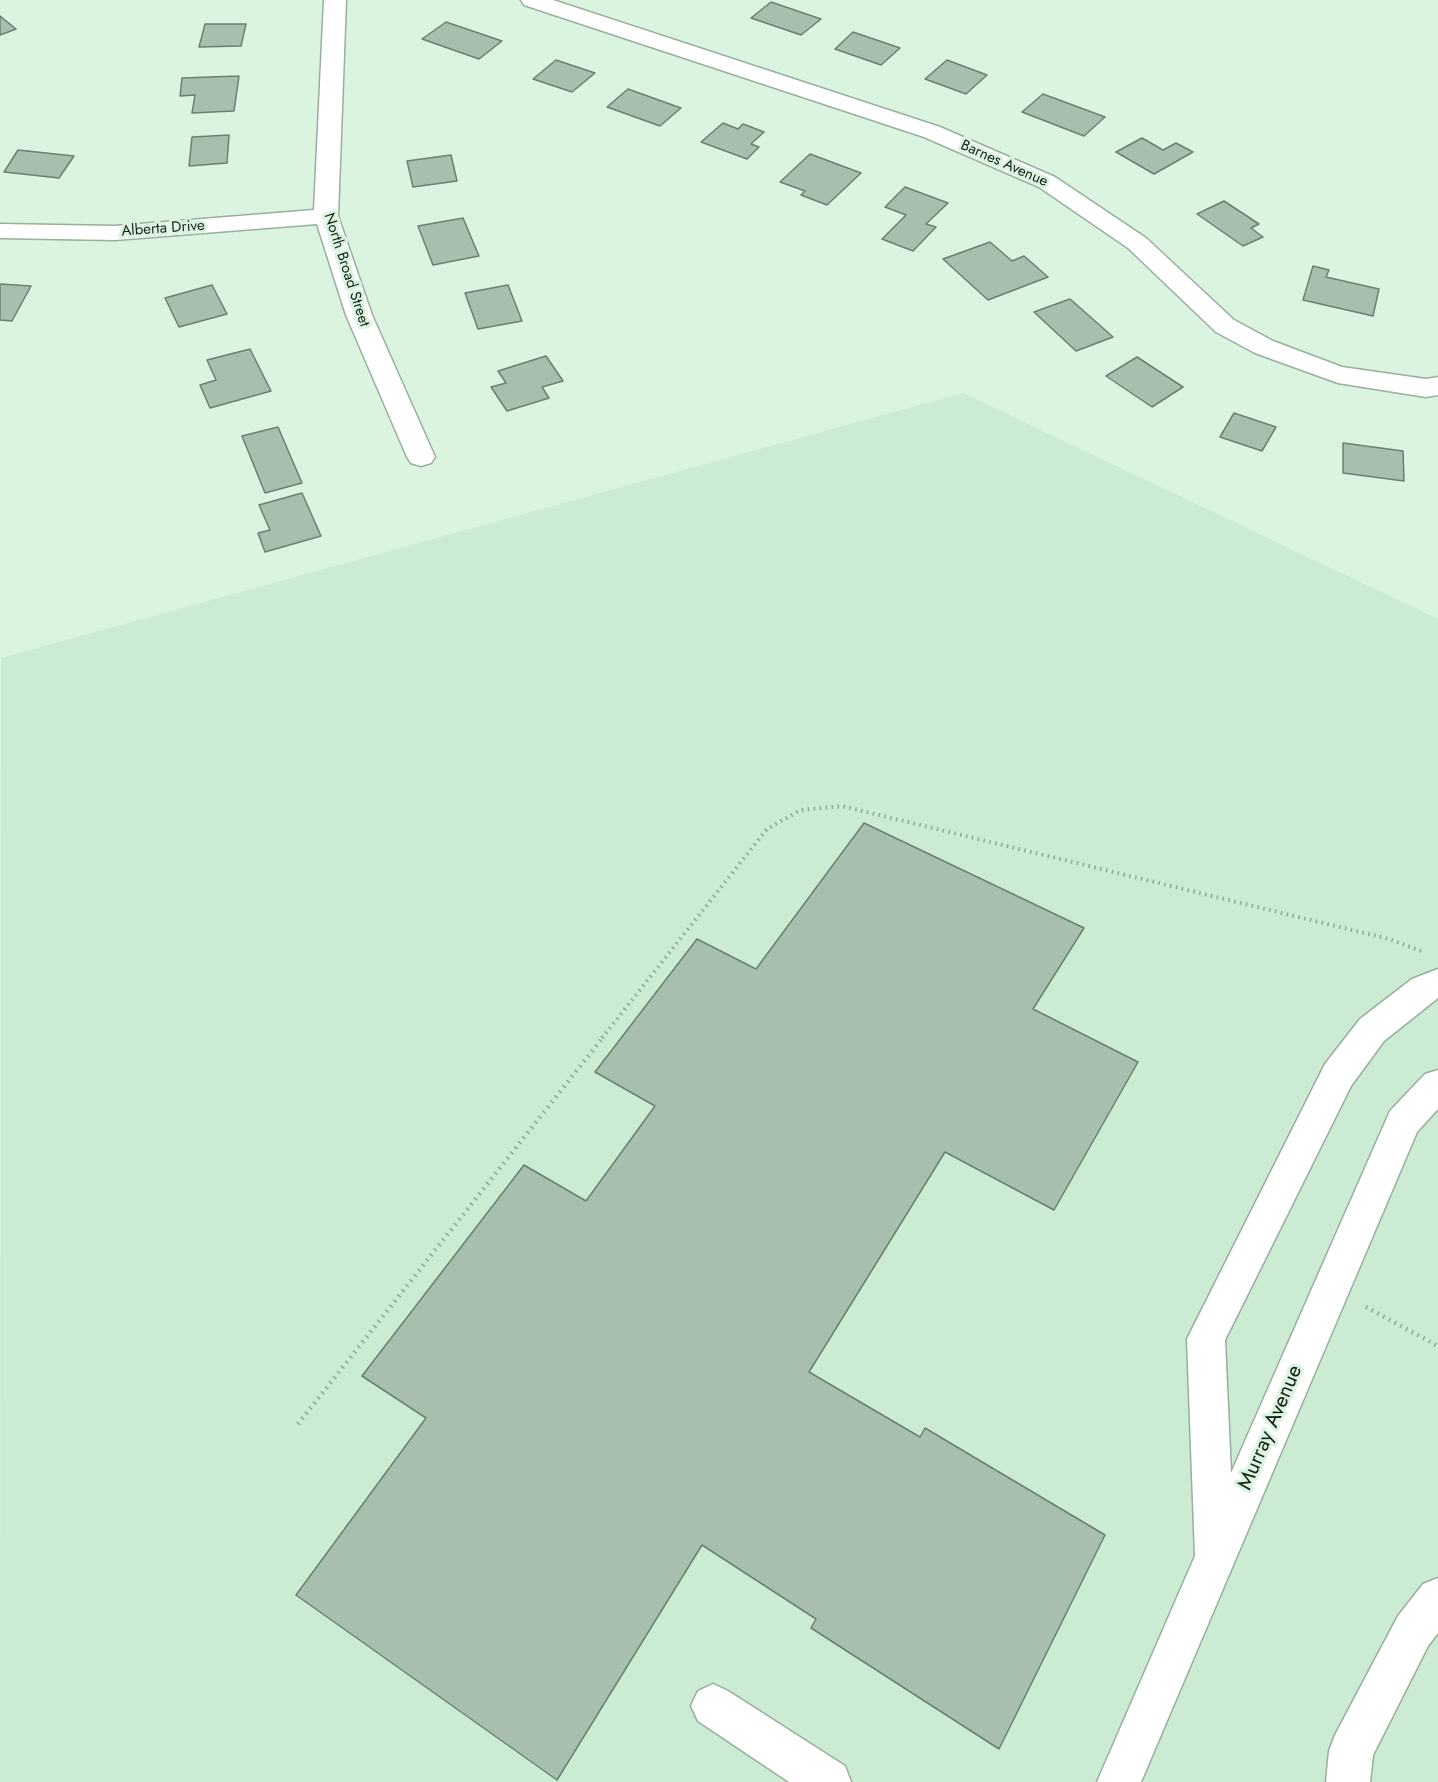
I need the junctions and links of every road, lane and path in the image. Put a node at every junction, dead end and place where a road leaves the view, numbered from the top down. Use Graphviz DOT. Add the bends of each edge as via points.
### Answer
graph roads {
  1 [pos="335,0"];
  2 [pos="532,0"];
  3 [pos="326,216"];
  4 [pos="0,231"];
  5 [pos="1438,387"];
  6 [pos="421,458"];
  7 [pos="1433,969"];
  8 [pos="1438,1084"];
  9 [pos="298,1424"];
  10 [pos="1214,1560"];
  11 [pos="1438,1599"];
  12 [pos="713,1706"];
  13 [pos="829,1782"];
  14 [pos="1119,1782"];
  15 [pos="1348,1782"];
  1 -- 3 [label="street, North Broad Street"];
  2 -- 5 [label="street, Barnes Avenue" via="932,132 1047,182 1137,243 1225,326 1264,347 1338,375"];
  3 -- 4 [label="street, Alberta Drive" via="115,232"];
  3 -- 6 [label="street, North Broad Street" via="359,315"];
  7 -- 9 [label="path" via="1389,939 842,806 801,810 767,829"];
  7 -- 10 [label="street" via="1424,989 1372,1030 1338,1075 1206,1339"];
  8 -- 10 [label="street, Murray Avenue" via="1403,1122"];
  10 -- 14 [label="street, Murray Avenue"];
  11 -- 15 [label="street" via="1413,1631 1350,1751"];
  12 -- 13 [label="street"];
}
